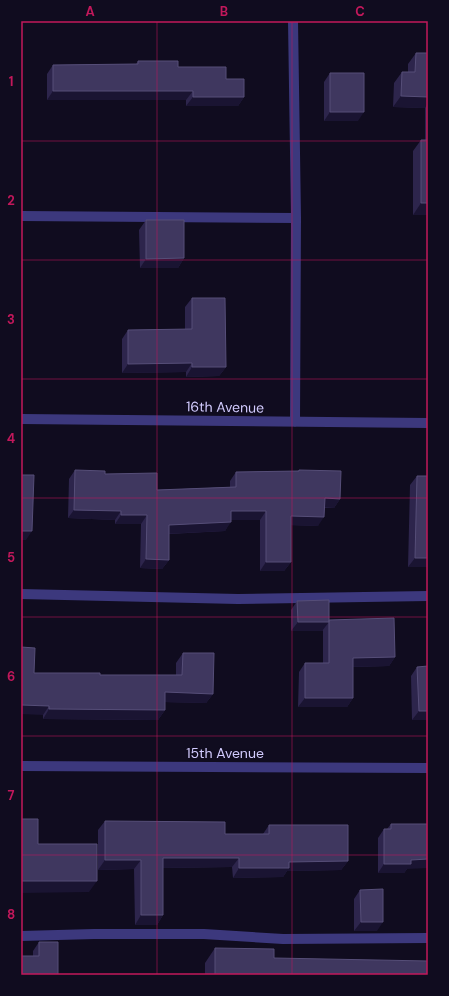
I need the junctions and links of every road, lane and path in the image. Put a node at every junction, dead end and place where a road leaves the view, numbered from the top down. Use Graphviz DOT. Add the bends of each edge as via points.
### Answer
graph roads {
  1 [pos="293,21"];
  2 [pos="21,216"];
  3 [pos="296,218"];
  4 [pos="21,419"];
  5 [pos="295,422"];
  6 [pos="428,423"];
  7 [pos="21,594"];
  8 [pos="428,596"];
  9 [pos="21,766"];
  10 [pos="428,768"];
  11 [pos="21,936"];
  12 [pos="428,938"];
  1 -- 3 [label="street"];
  2 -- 3 [label="street"];
  3 -- 5 [label="street"];
  4 -- 5 [label="street, 16th Avenue"];
  5 -- 6 [label="street, 16th Avenue"];
  7 -- 8 [label="street" via="223,598"];
  9 -- 10 [label="street, 15th Avenue"];
  11 -- 12 [label="street" via="204,934 283,938"];
}
